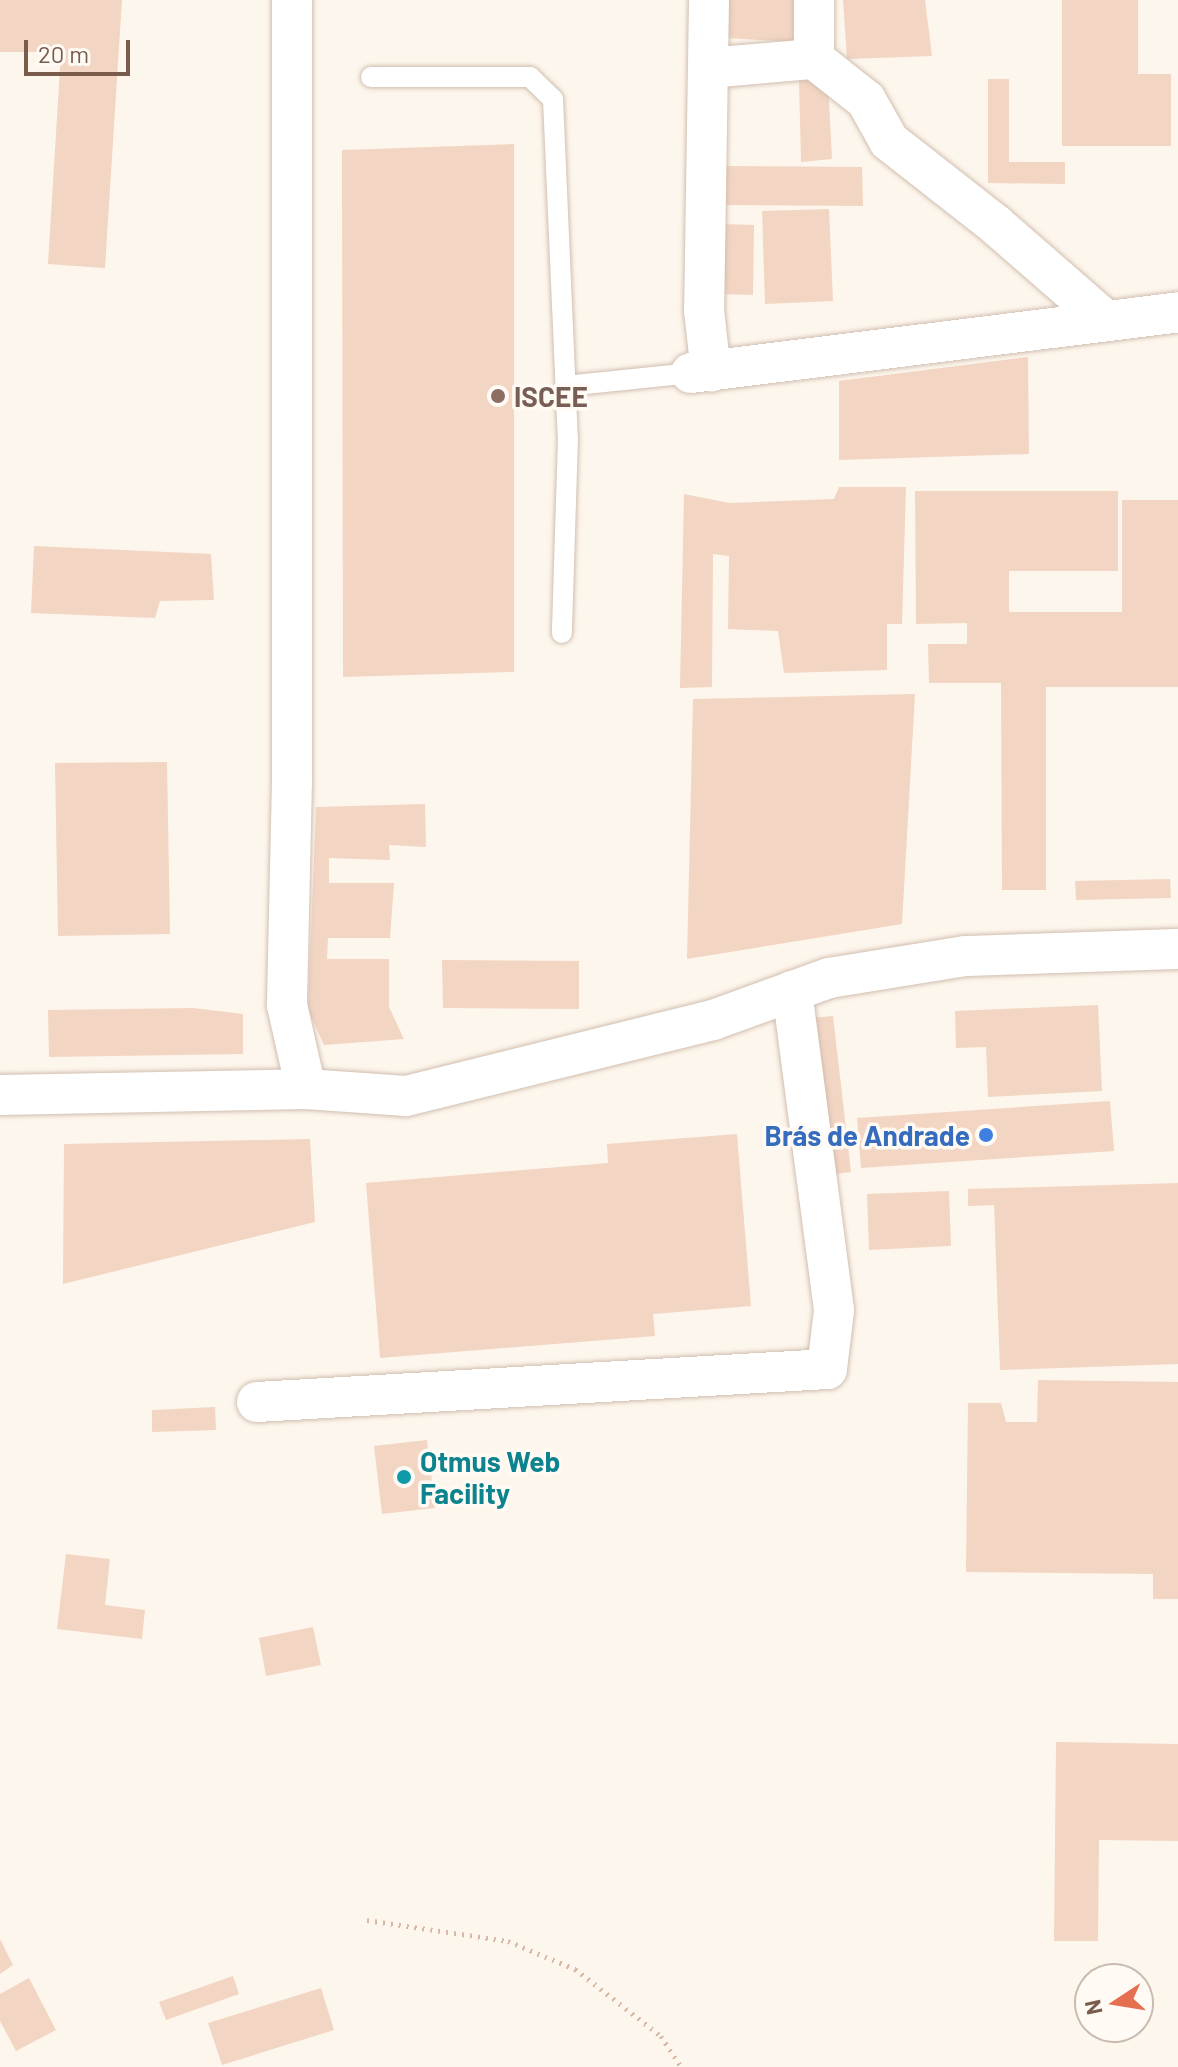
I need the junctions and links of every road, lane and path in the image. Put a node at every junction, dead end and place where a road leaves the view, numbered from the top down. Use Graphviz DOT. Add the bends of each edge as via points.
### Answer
graph roads {
  1 [pos="292,0"];
  2 [pos="709,0"];
  3 [pos="814,0"];
  4 [pos="814,59"];
  5 [pos="708,68"];
  6 [pos="371,77"];
  7 [pos="1178,312"];
  8 [pos="1106,321"];
  9 [pos="701,373"];
  10 [pos="566,386"];
  11 [pos="562,633"];
  12 [pos="1178,949"];
  13 [pos="792,991"];
  14 [pos="306,1089"];
  15 [pos="0,1095"];
  16 [pos="257,1402"];
  17 [pos="367,1920"];
  18 [pos="681,2067"];
  1 -- 14 [label="street" via="287,1005"];
  2 -- 5 [label="street"];
  3 -- 4 [label="street"];
  4 -- 5 [label="street"];
  4 -- 8 [label="street" via="866,100 889,141"];
  5 -- 9 [label="street"];
  6 -- 10 [label="lane" via="530,77 553,99"];
  7 -- 8 [label="street"];
  8 -- 9 [label="street"];
  9 -- 10 [label="lane"];
  10 -- 11 [label="lane"];
  12 -- 13 [label="street" via="965,956 829,978"];
  13 -- 14 [label="street" via="713,1020 406,1096"];
  13 -- 16 [label="street" via="834,1310 827,1369"];
  14 -- 15 [label="street"];
  17 -- 18 [label="path" via="508,1941 575,1969 661,2036"];
}
